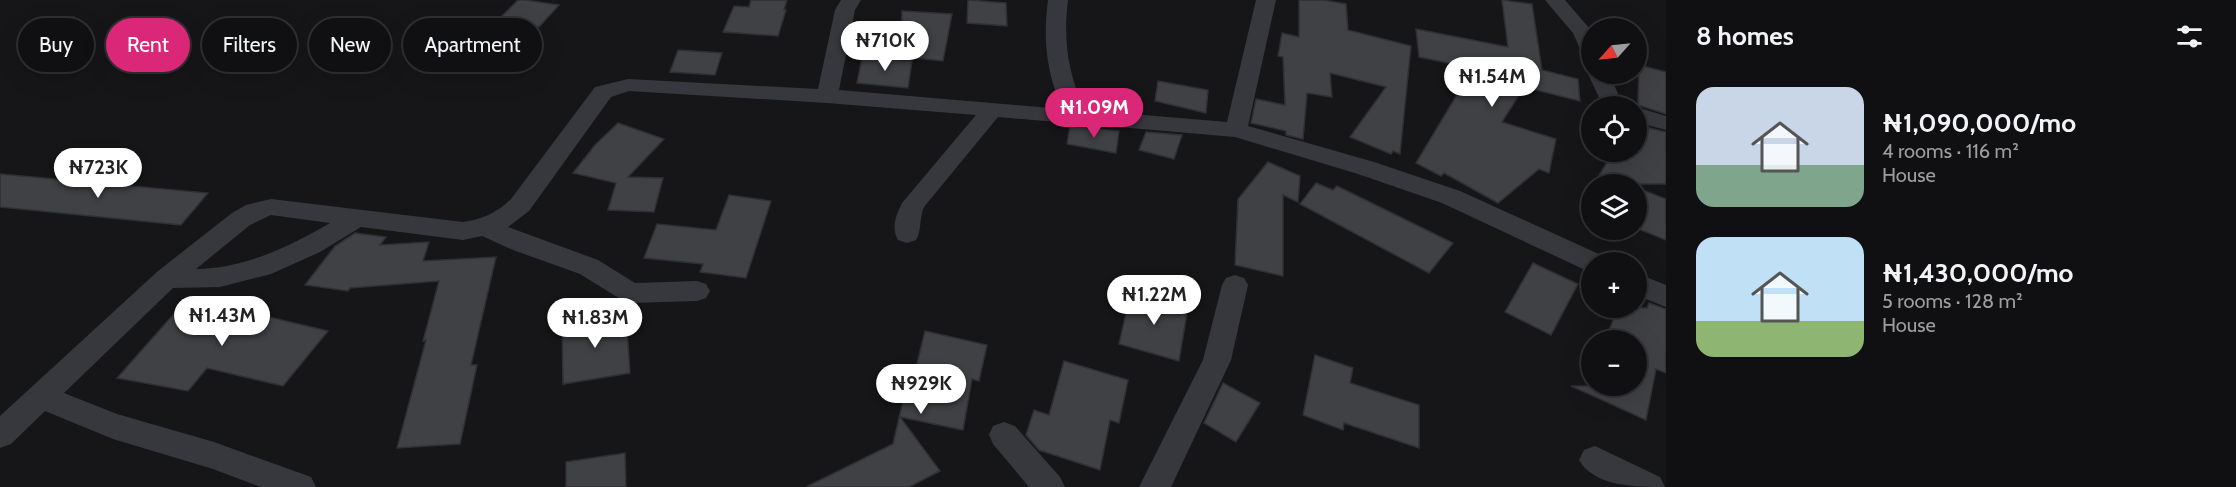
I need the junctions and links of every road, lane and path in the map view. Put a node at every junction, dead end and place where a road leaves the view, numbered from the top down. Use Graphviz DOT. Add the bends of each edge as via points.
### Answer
graph roads {
  1 [pos="851,0"];
  2 [pos="1058,0"];
  3 [pos="1266,0"];
  4 [pos="1555,0"];
  5 [pos="1581,33"];
  6 [pos="827,96"];
  7 [pos="991,111"];
  8 [pos="1647,118"];
  9 [pos="1077,119"];
  10 [pos="1666,123"];
  11 [pos="1236,130"];
  12 [pos="357,218"];
  13 [pos="486,228"];
  14 [pos="907,234"];
  15 [pos="1581,257"];
  16 [pos="167,278"];
  17 [pos="1235,285"];
  18 [pos="1647,288"];
  19 [pos="697,291"];
  20 [pos="1666,297"];
  21 [pos="39,396"];
  22 [pos="0,435"];
  23 [pos="1004,435"];
  24 [pos="1595,460"];
  25 [pos="300,487"];
  26 [pos="1049,487"];
  27 [pos="1155,487"];
  28 [pos="1649,487"];
  1 -- 6 [label="street" via="845,10"];
  2 -- 9 [label="street" via="1054,32 1060,73"];
  3 -- 11 [label="street"];
  4 -- 5 [label="street"];
  6 -- 7 [label="street"];
  6 -- 13 [label="street" via="628,85 612,88 603,92 520,205 505,220"];
  7 -- 9 [label="street"];
  7 -- 14 [label="street" via="914,203 908,215"];
  8 -- 10 [label="street"];
  9 -- 11 [label="street"];
  11 -- 15 [label="street" via="1451,196"];
  12 -- 13 [label="street" via="463,231"];
  12 -- 16 [label="street" via="327,238 273,263 225,277"];
  12 -- 16 [label="street" via="271,207 255,211"];
  13 -- 19 [label="street" via="589,267 631,293"];
  16 -- 21 [label="street"];
  17 -- 27 [label="street" via="1217,360"];
  18 -- 20 [label="street"];
  21 -- 22 [label="street"];
  21 -- 25 [label="street" via="113,426"];
  23 -- 26 [label="street"];
  24 -- 28 [label="street"];
}
